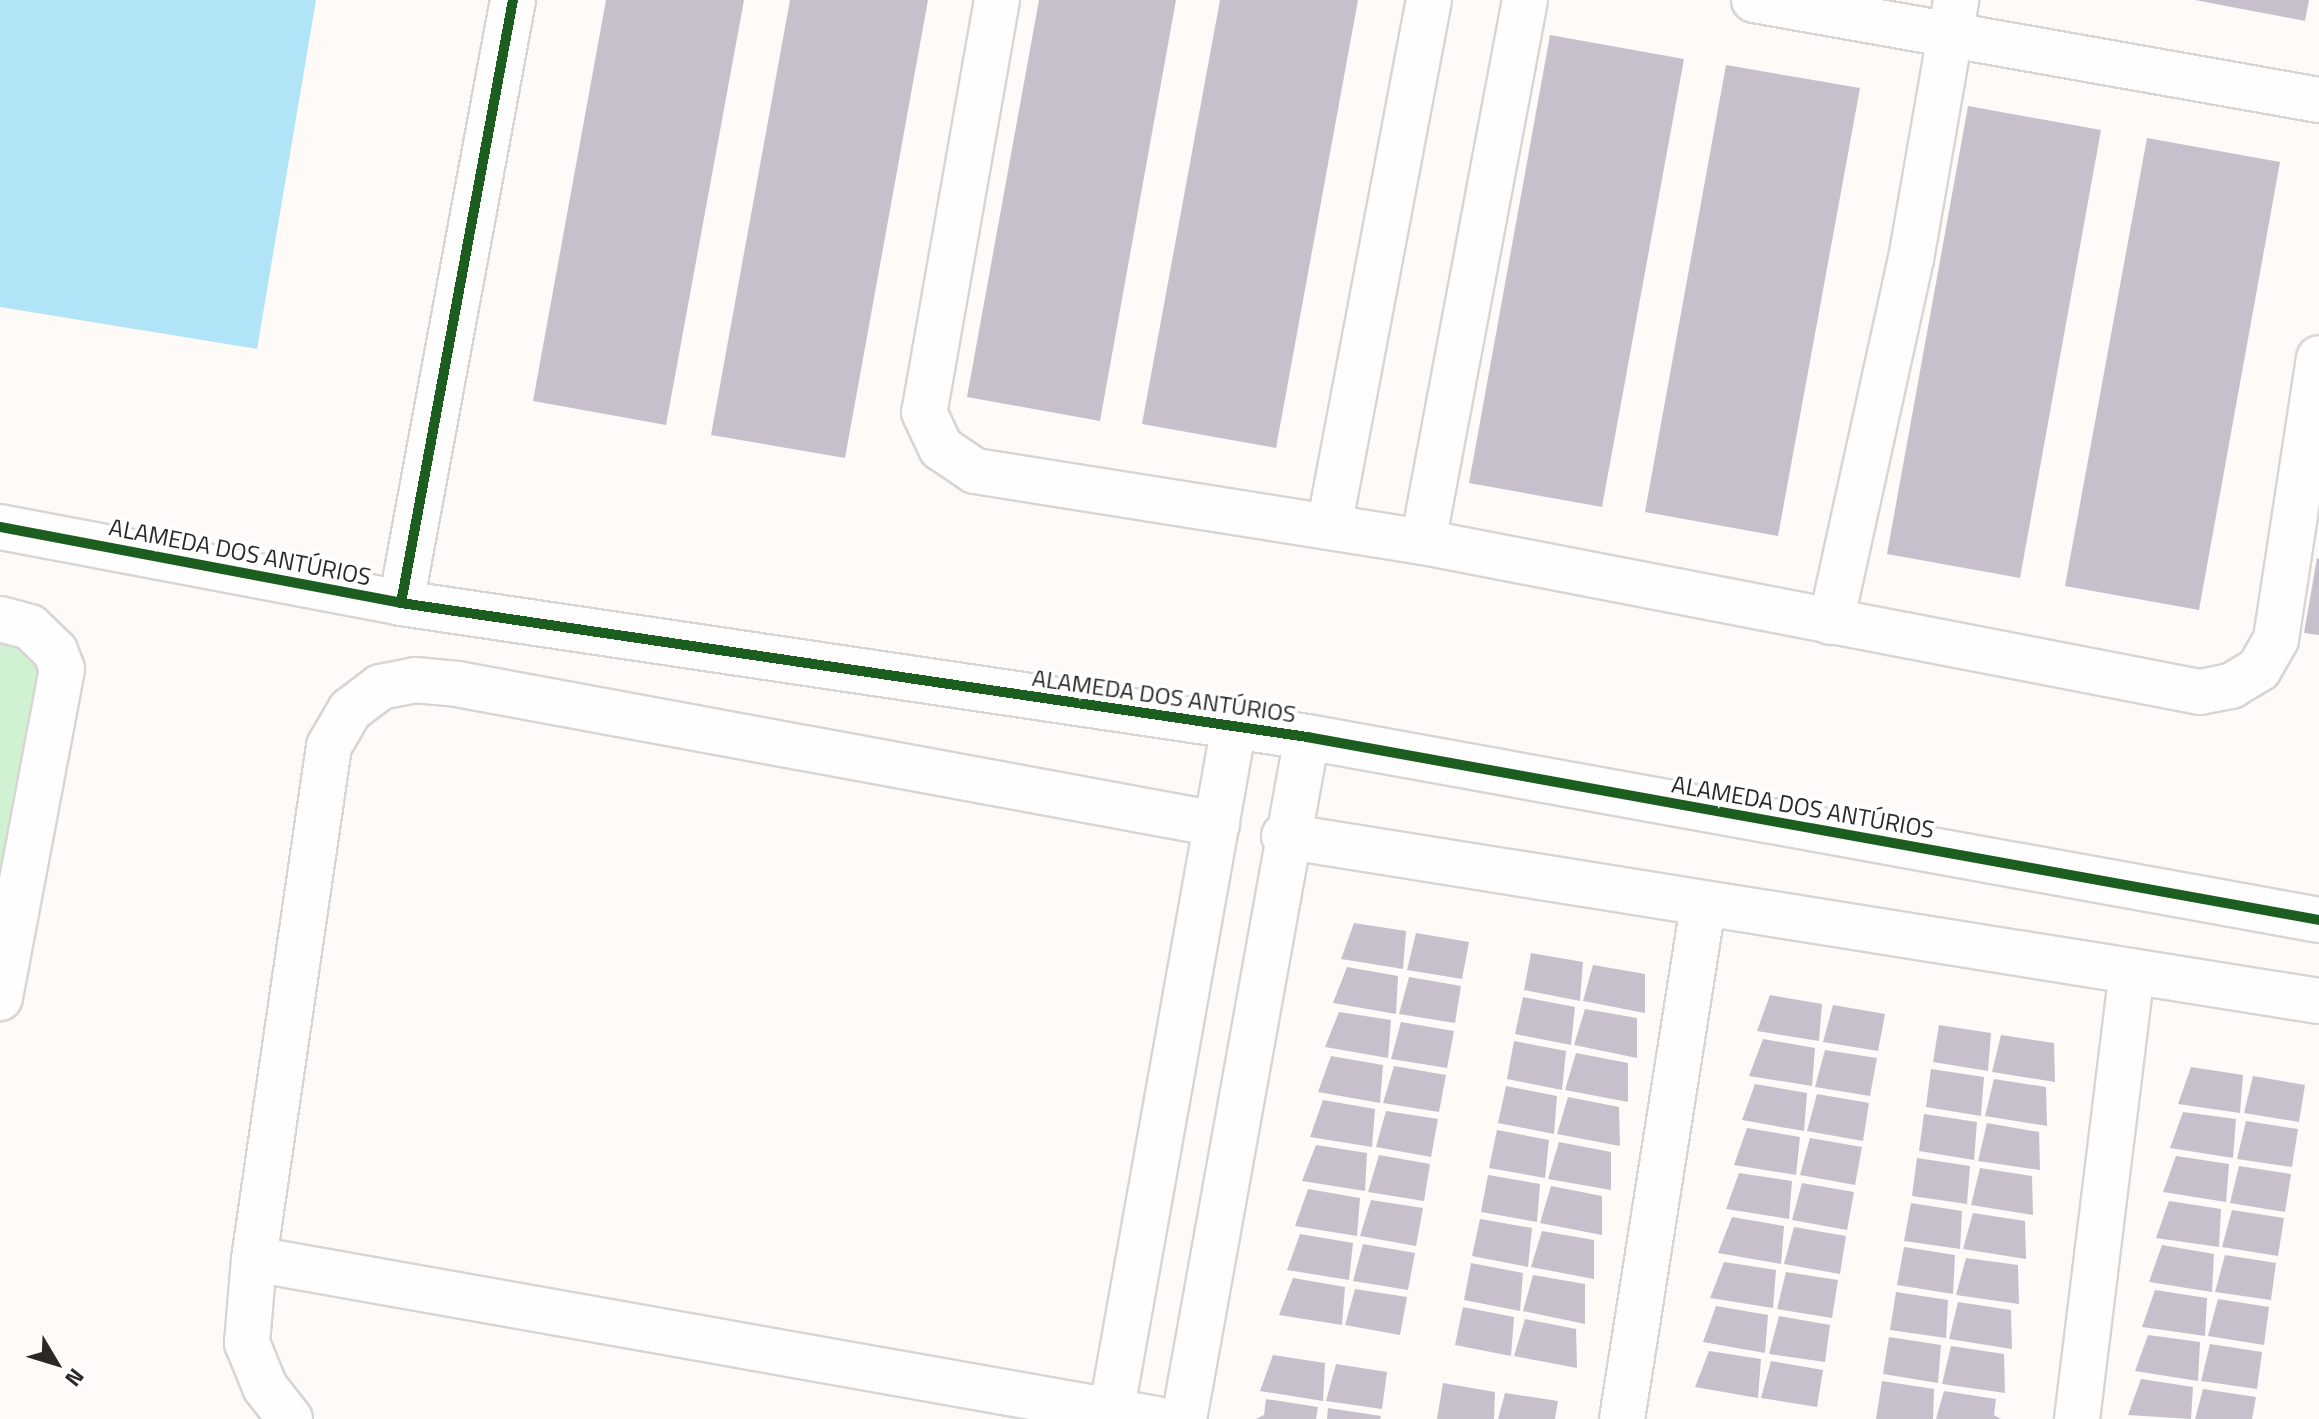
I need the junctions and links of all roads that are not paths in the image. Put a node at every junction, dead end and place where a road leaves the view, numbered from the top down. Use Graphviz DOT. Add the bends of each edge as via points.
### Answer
graph roads {
  1 [pos="513,0"];
  2 [pos="997,0"];
  3 [pos="1429,0"];
  4 [pos="1525,0"];
  5 [pos="1754,0"];
  6 [pos="1954,18"];
  7 [pos="2319,100"];
  8 [pos="2319,358"];
  9 [pos="0,527"];
  10 [pos="1329,527"];
  11 [pos="1423,542"];
  12 [pos="401,603"];
  13 [pos="0,619"];
  14 [pos="1831,622"];
  15 [pos="1234,726"];
  16 [pos="1307,737"];
  17 [pos="1217,824"];
  18 [pos="1284,836"];
  19 [pos="1703,906"];
  20 [pos="2319,920"];
  21 [pos="1190,971"];
  22 [pos="2132,971"];
  23 [pos="1259,985"];
  24 [pos="0,998"];
  25 [pos="2319,1001"];
  26 [pos="254,1259"];
  27 [pos="1110,1416"];
  28 [pos="290,1419"];
  29 [pos="1156,1419"];
  30 [pos="1184,1419"];
  31 [pos="1622,1419"];
  32 [pos="2077,1419"];
  1 -- 12 [label="street"];
  2 -- 10 [label="street" via="924,412 936,441 975,471"];
  3 -- 10 [label="street"];
  4 -- 11 [label="street"];
  5 -- 6 [label="street"];
  6 -- 7 [label="street"];
  6 -- 14 [label="street" via="1911,259"];
  8 -- 14 [label="street" via="2276,639 2259,669 2231,686 2200,692"];
  9 -- 12 [label="street, ALAMEDA DOS ANTÚRIOS"];
  10 -- 11 [label="street"];
  11 -- 14 [label="street"];
  12 -- 15 [label="street, ALAMEDA DOS ANTÚRIOS"];
  13 -- 24 [label="street" via="30,627 55,651 62,669"];
  15 -- 16 [label="street, ALAMEDA DOS ANTÚRIOS"];
  15 -- 17 [label="street"];
  16 -- 18 [label="street"];
  16 -- 20 [label="street, ALAMEDA DOS ANTÚRIOS"];
  17 -- 21 [label="street"];
  17 -- 26 [label="street" via="457,684 415,680 380,687 350,710 329,746"];
  18 -- 19 [label="street"];
  18 -- 23 [label="street"];
  19 -- 22 [label="street"];
  19 -- 31 [label="street"];
  21 -- 23 [label="street"];
  21 -- 27 [label="street"];
  22 -- 25 [label="street"];
  22 -- 32 [label="street"];
  23 -- 30 [label="street"];
  26 -- 27 [label="street"];
  26 -- 28 [label="street" via="247,1343 265,1387"];
  27 -- 29 [label="street"];
}
